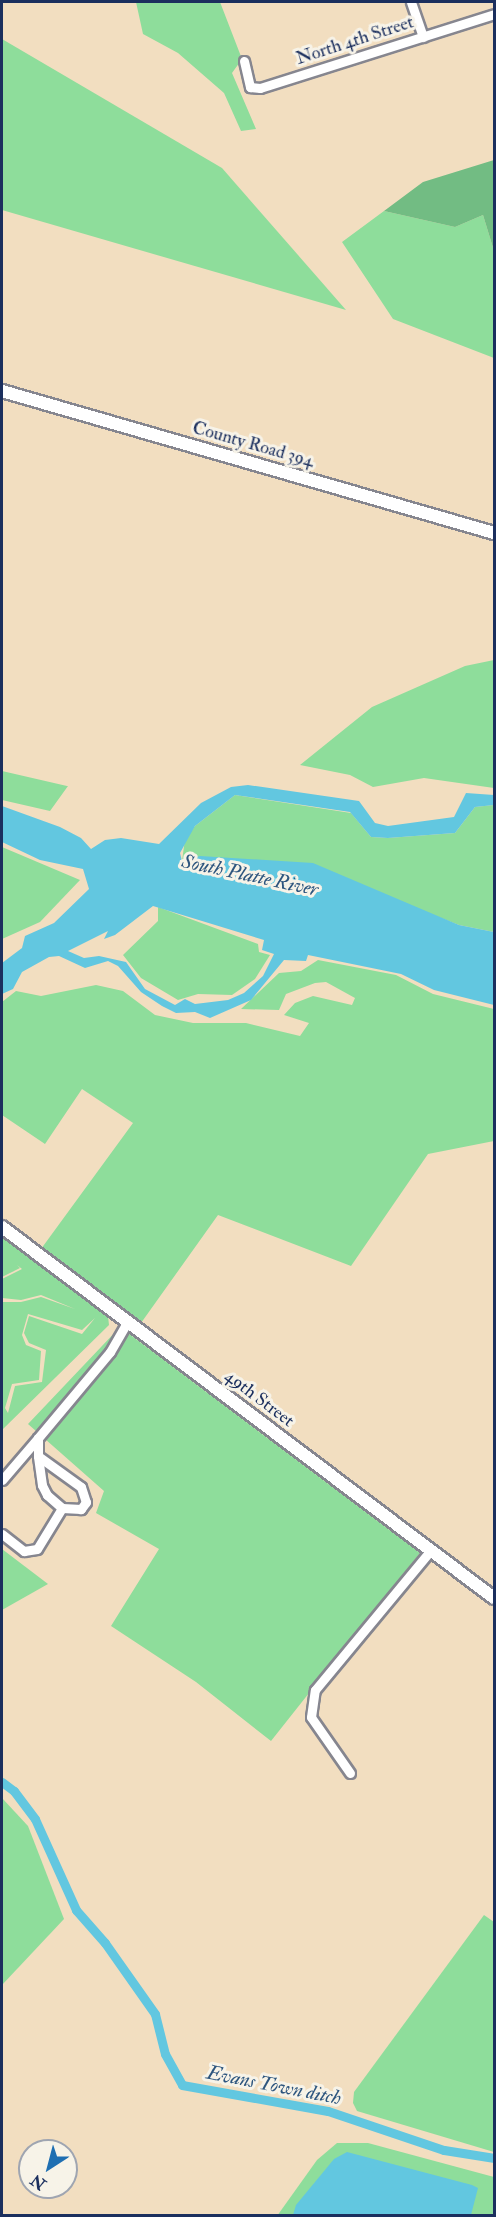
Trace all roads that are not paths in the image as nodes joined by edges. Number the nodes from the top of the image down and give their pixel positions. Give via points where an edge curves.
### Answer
1 (411, 2) edge
2 (495, 14) edge
3 (423, 37) junction
4 (244, 61) dead end
5 (2, 391) edge
6 (495, 533) edge
7 (2, 1227) edge
8 (127, 1322) junction
9 (38, 1438) junction
10 (38, 1456) junction
11 (2, 1480) edge
12 (62, 1508) junction
13 (2, 1534) edge
14 (431, 1550) junction
15 (495, 1599) edge
16 (350, 1773) dead end

1 - 3 street
2 - 3 street, North 4th Street
3 - 4 street, North 4th Street via 260,88 250,87
5 - 6 street, County Road 394
7 - 8 street, 49th Street
8 - 9 street via 110,1352 69,1396
8 - 14 street, 49th Street
9 - 10 street
9 - 11 street
10 - 12 street via 42,1485
10 - 12 street via 81,1486 86,1502 81,1509
12 - 13 street via 37,1549 24,1551
14 - 15 street, 49th Street
14 - 16 street via 315,1690 311,1717

